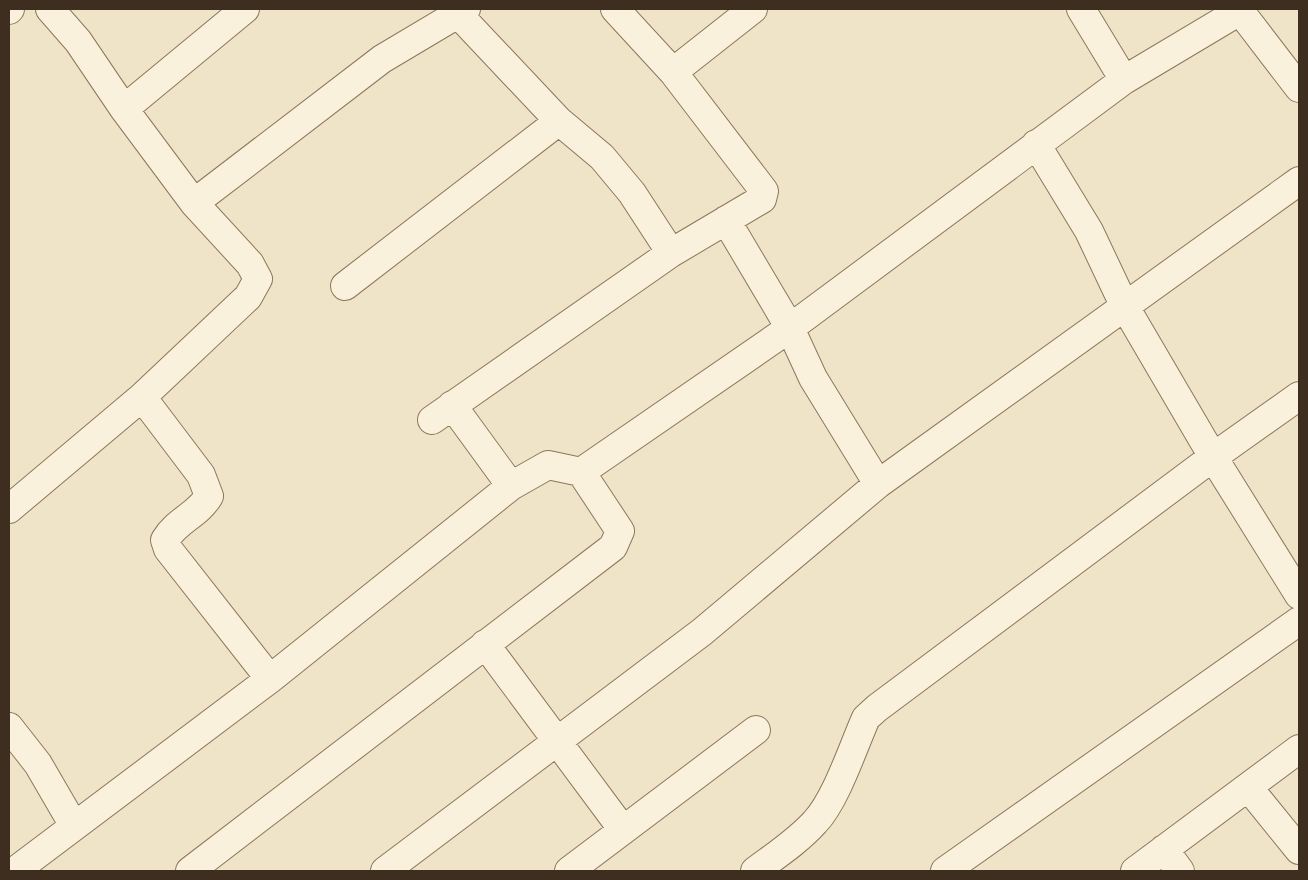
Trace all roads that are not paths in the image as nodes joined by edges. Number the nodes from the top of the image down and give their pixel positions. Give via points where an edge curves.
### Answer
1 (50, 9) edge
2 (245, 9) edge
3 (615, 9) edge
4 (753, 9) edge
5 (1081, 9) edge
6 (1241, 10) edge
7 (463, 12) edge
8 (673, 72) junction
9 (1124, 80) junction
10 (1299, 88) edge
11 (124, 109) junction
12 (559, 121) junction
13 (1036, 144) junction
14 (1299, 181) edge
15 (194, 203) junction
16 (726, 220) junction
17 (671, 253) junction
18 (345, 286) dead end
19 (1124, 305) junction
20 (790, 328) junction
21 (1299, 396) edge
22 (142, 397) junction
23 (1213, 458) junction
24 (581, 472) junction
25 (878, 484) junction
26 (511, 486) junction
27 (9, 509) edge
28 (1299, 595) edge
29 (1299, 621) edge
30 (485, 644) junction
31 (270, 678) junction
32 (9, 727) edge
33 (756, 730) dead end
34 (556, 741) junction
35 (1299, 749) edge
36 (1248, 787) junction
37 (74, 826) junction
38 (624, 830) junction
39 (1164, 850) junction
40 (1299, 850) edge
41 (392, 869) edge
42 (15, 871) edge
43 (190, 871) edge
44 (569, 871) edge
45 (755, 871) edge
46 (946, 871) edge
47 (1135, 871) edge
48 (1180, 871) edge

1 - 11 street via 78,41
2 - 11 street
3 - 8 street
4 - 8 street
5 - 9 street
6 - 9 street
6 - 10 street
7 - 12 street
7 - 15 street via 382,59
8 - 16 street via 764,191 762,199
9 - 13 street
11 - 15 street
12 - 17 street via 602,157 632,193
12 - 18 street
13 - 19 street via 1089,232
13 - 20 street
14 - 19 street
15 - 22 street via 250,264 258,279 248,297
16 - 17 street
16 - 20 street
17 - 26 street via 442,412
19 - 23 street
19 - 25 street
20 - 24 street
20 - 25 street via 813,378
21 - 23 street
22 - 27 street
22 - 31 street via 201,476 209,496 203,506 174,527 165,540 168,550
23 - 28 street
23 - 45 street via 877,708 866,718 817,821
24 - 26 street via 548,466
24 - 30 street via 620,531 613,547
25 - 34 street via 702,632
26 - 31 street
29 - 46 street
30 - 34 street
30 - 43 street
31 - 37 street
32 - 37 street via 38,764
33 - 38 street
34 - 38 street
34 - 41 street
35 - 36 street
36 - 39 street
36 - 40 street
37 - 42 street
38 - 44 street
39 - 47 street
39 - 48 street

